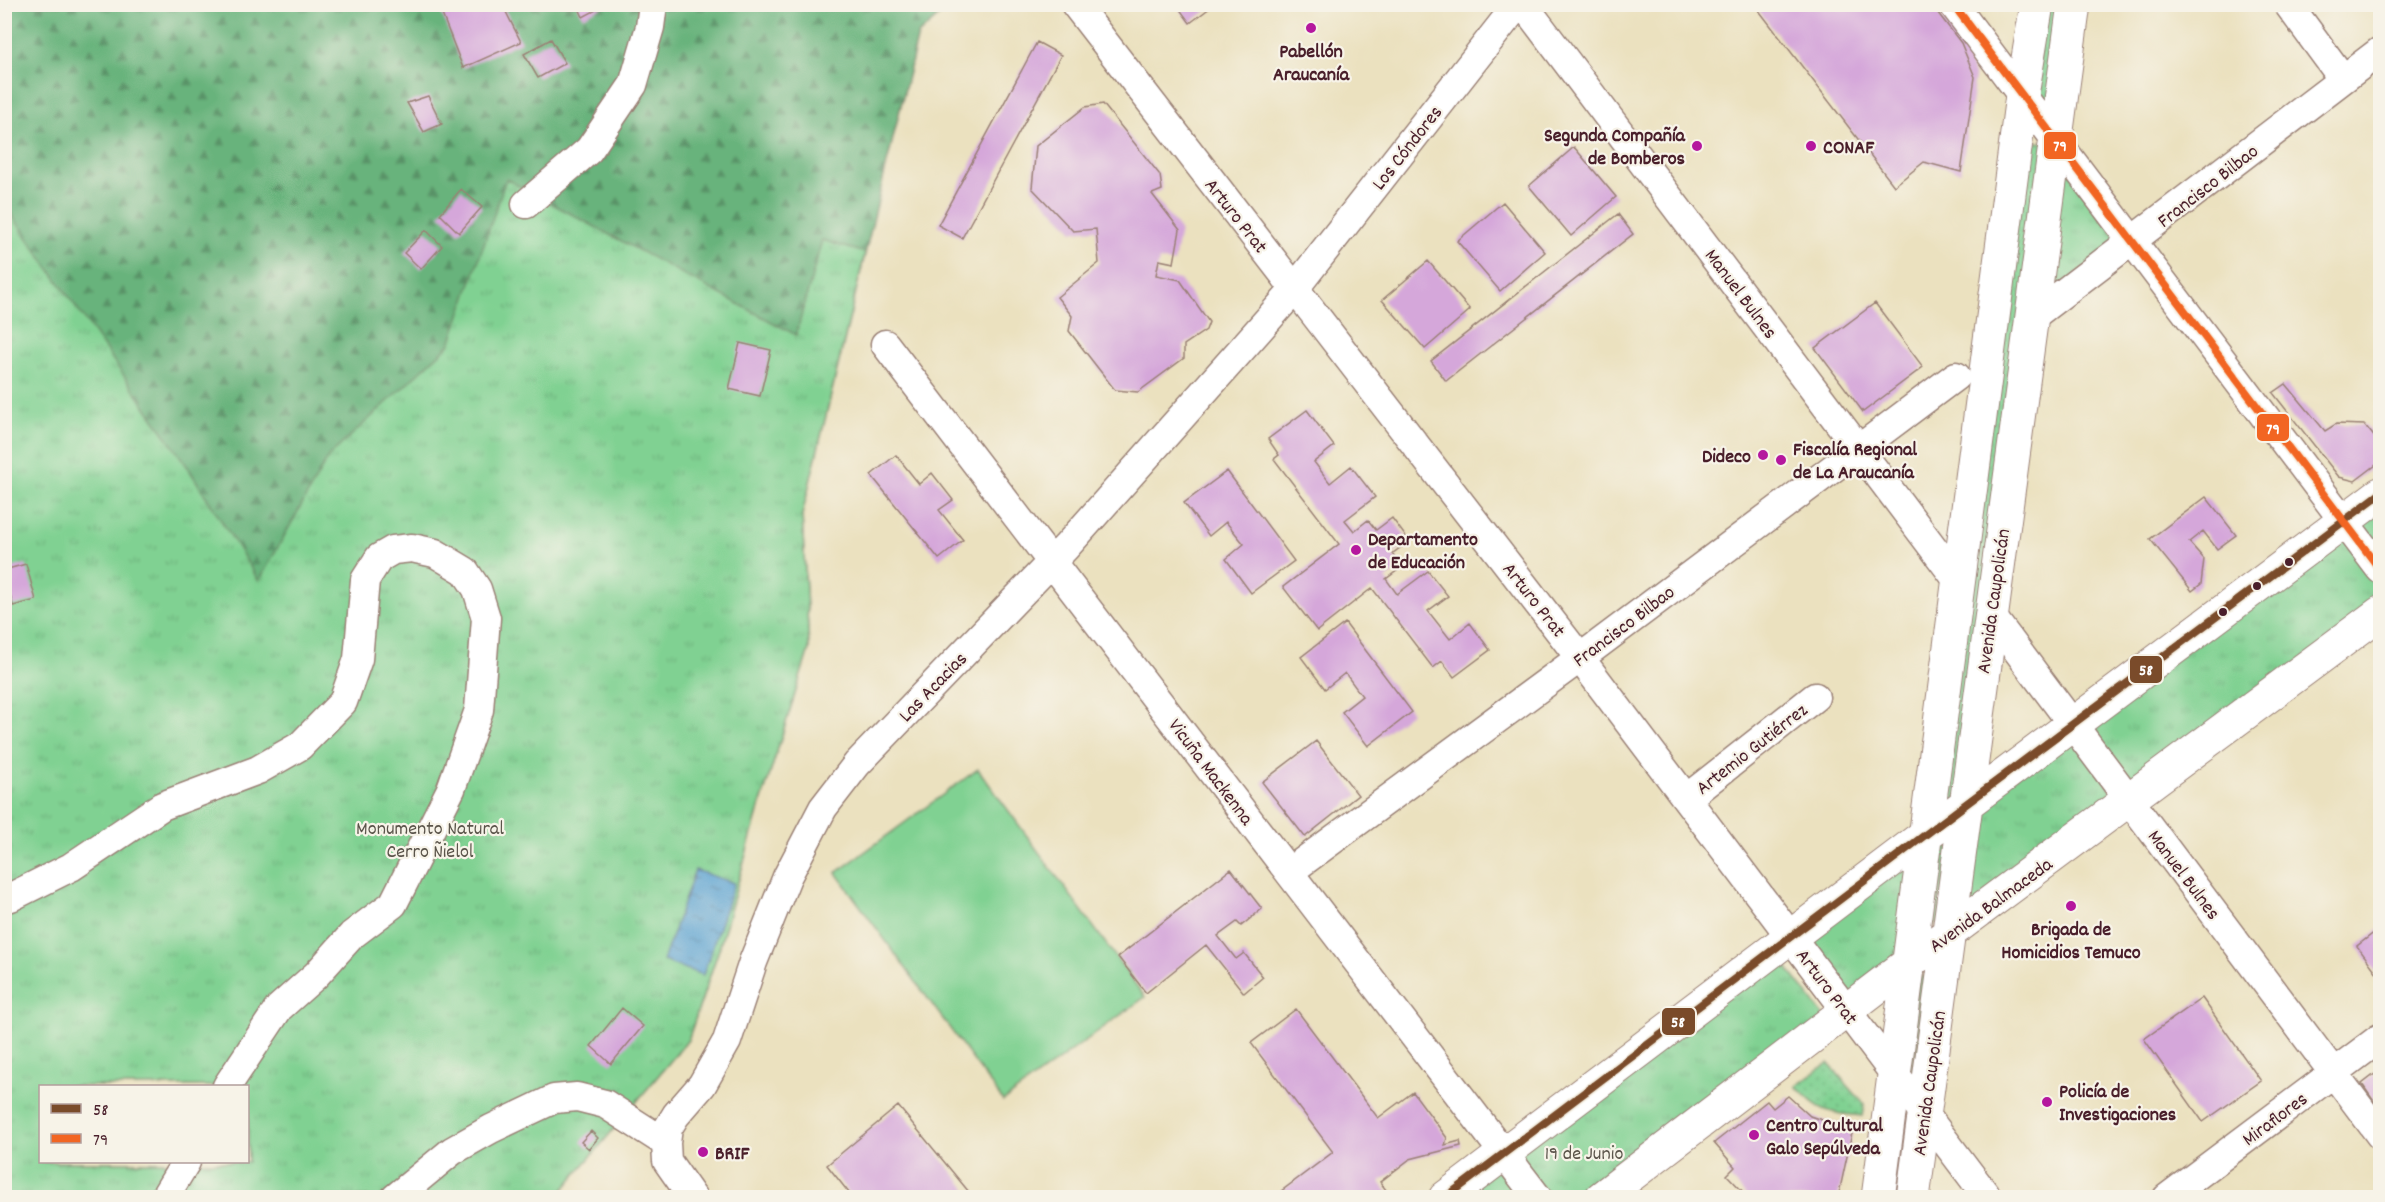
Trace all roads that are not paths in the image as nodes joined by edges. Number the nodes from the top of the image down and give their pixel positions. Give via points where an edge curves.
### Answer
1 (653, 4) edge
2 (1075, 4) edge
3 (1518, 4) edge
4 (1524, 4) edge
5 (1953, 4) edge
6 (2037, 4) edge
7 (2074, 4) edge
8 (2288, 4) edge
9 (2380, 51) edge
10 (2343, 80) junction
11 (2022, 95) junction
12 (2017, 137) junction
13 (2056, 140) junction
14 (526, 204) dead end
15 (2132, 242) junction
16 (1294, 289) junction
17 (2032, 317) junction
18 (885, 344) dead end
19 (1956, 376) dead end
20 (1859, 447) junction
21 (2380, 494) edge
22 (2344, 521) junction
23 (1964, 546) junction
24 (1052, 562) junction
25 (2380, 569) edge
26 (1959, 582) junction
27 (2380, 613) edge
28 (1990, 614) junction
29 (1580, 658) junction
30 (1815, 697) dead end
31 (2073, 725) junction
32 (1687, 798) junction
33 (2130, 800) junction
34 (1966, 804) junction
35 (1924, 836) junction
36 (1289, 872) junction
37 (4, 898) edge
38 (1947, 936) junction
39 (1792, 937) junction
40 (1910, 962) junction
41 (1846, 1010) junction
42 (2380, 1038) edge
43 (2334, 1072) junction
44 (1895, 1074) junction
45 (228, 1085) edge
46 (1925, 1113) junction
47 (2380, 1135) edge
48 (666, 1143) junction
49 (1504, 1153) junction
50 (185, 1163) edge
51 (164, 1197) edge
52 (395, 1197) edge
53 (693, 1197) edge
54 (1445, 1197) edge
55 (1539, 1197) edge
56 (1601, 1197) edge
57 (1878, 1197) edge
58 (1912, 1197) edge
59 (1988, 1197) edge
60 (2167, 1197) edge

1 - 14 street via 633,85 589,150
2 - 16 street, Arturo Prat
3 - 16 street, Los Cóndores
4 - 20 street, Manuel Bulnes
5 - 11 street
6 - 11 main road, Avenida Caupolicán
7 - 13 main road, Avenida Caupolicán
8 - 10 street
9 - 10 street, Francisco Bilbao
10 - 15 street, Francisco Bilbao
11 - 12 main road, Avenida Caupolicán
11 - 13 street
12 - 13 street
12 - 23 main road, Avenida Caupolicán
13 - 15 street
13 - 17 main road, Avenida Caupolicán
15 - 17 street, Francisco Bilbao
15 - 22 street
16 - 24 street, Las Acacias
16 - 29 street, Arturo Prat
17 - 28 main road, Avenida Caupolicán
18 - 24 street, Vicuña Mackenna
19 - 20 street, Francisco Bilbao
20 - 26 street, Manuel Bulnes
20 - 29 street, Francisco Bilbao
21 - 22 main road
22 - 25 street
22 - 31 main road
23 - 26 main road, Avenida Caupolicán
23 - 28 main road via 1969,574
24 - 36 street, Vicuña Mackenna
24 - 48 street, Las Acacias via 857,764 823,808 787,877 727,1041 702,1084 676,1114
26 - 35 main road, Avenida Caupolicán
27 - 33 main road, Avenida Balmaceda
28 - 31 street, Manuel Bulnes
28 - 34 main road, Avenida Caupolicán
29 - 32 street, Arturo Prat
29 - 36 street, Francisco Bilbao
30 - 32 street, Artemio Gutiérrez
31 - 33 street, Manuel Bulnes
31 - 34 main road
32 - 39 street, Arturo Prat
33 - 38 main road, Avenida Balmaceda
33 - 43 street, Manuel Bulnes
34 - 35 main road
34 - 38 main road, Avenida Caupolicán
35 - 39 main road
35 - 40 main road, Avenida Caupolicán
36 - 49 street, Vicuña Mackenna
37 - 45 street via 71,867 162,806 258,770 300,746 342,702 358,659 364,580 379,558 393,550 412,548 435,553 465,571 477,589 486,618 479,710 451,789 393,904 352,935 279,1008
38 - 40 main road, Avenida Balmaceda
38 - 46 main road, Avenida Caupolicán
39 - 41 street, Arturo Prat
39 - 49 main road
40 - 41 main road, Avenida Balmaceda
40 - 44 main road, Avenida Caupolicán
41 - 44 street, Arturo Prat
41 - 56 main road, Avenida Balmaceda
42 - 43 street, Miraflores
43 - 47 street, Manuel Bulnes
43 - 60 street, Miraflores
44 - 46 street, Arturo Prat
44 - 57 main road, Avenida Caupolicán
46 - 58 main road, Avenida Caupolicán
46 - 59 street, Arturo Prat
48 - 52 street via 605,1104 554,1098 452,1151
48 - 53 street via 667,1161
49 - 54 main road
49 - 55 street, Vicuña Mackenna
50 - 51 street

